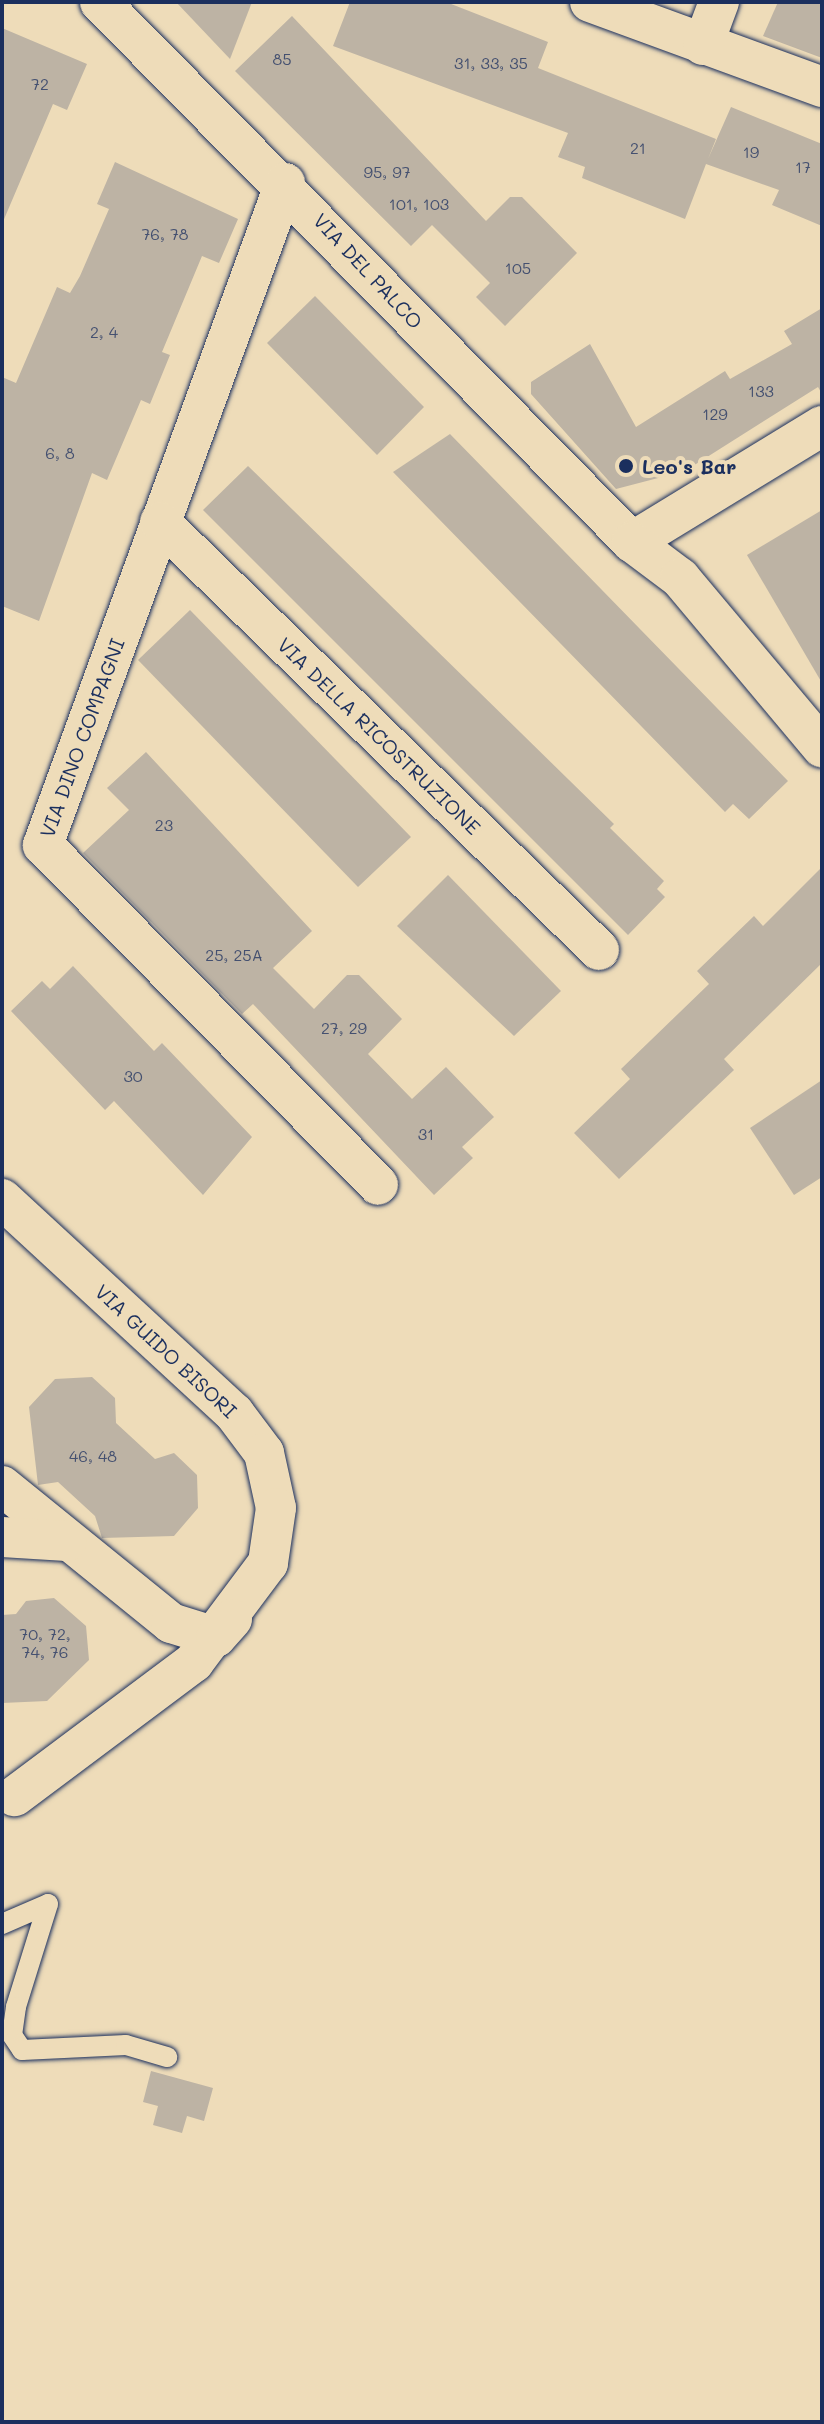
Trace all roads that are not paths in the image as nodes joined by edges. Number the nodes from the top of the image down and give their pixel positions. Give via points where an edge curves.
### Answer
1 (100, 2) edge
2 (590, 2) edge
3 (719, 2) edge
4 (703, 45) junction
5 (822, 87) edge
6 (285, 183) junction
7 (822, 426) edge
8 (160, 522) junction
9 (632, 542) junction
10 (822, 747) edge
11 (599, 950) dead end
12 (378, 1185) dead end
13 (2, 1199) edge
14 (2, 1486) edge
15 (2, 1537) edge
16 (67, 1541) junction
17 (232, 1619) junction
18 (6, 1802) edge
19 (2, 1924) edge
20 (167, 2057) dead end

1 - 6 street, VIA DEL PALCO
2 - 4 street
3 - 4 street
4 - 5 street
6 - 8 street, VIA DINO COMPAGNI
6 - 9 street, VIA DEL PALCO
7 - 9 street
8 - 11 street, VIA DELLA RICOSTRUZIONE
8 - 12 street, VIA DINO COMPAGNI via 43,845
9 - 10 street, VIA DEL PALCO via 680,578
13 - 17 street, VIA GUIDO BISORI via 234,1413 264,1453 276,1508 268,1563
14 - 16 street
15 - 16 street
16 - 17 street via 171,1623 216,1637
17 - 18 street, VIA GUIDO BISORI via 194,1662
19 - 20 lane via 48,1904 16,2007 12,2035 22,2050 126,2045

